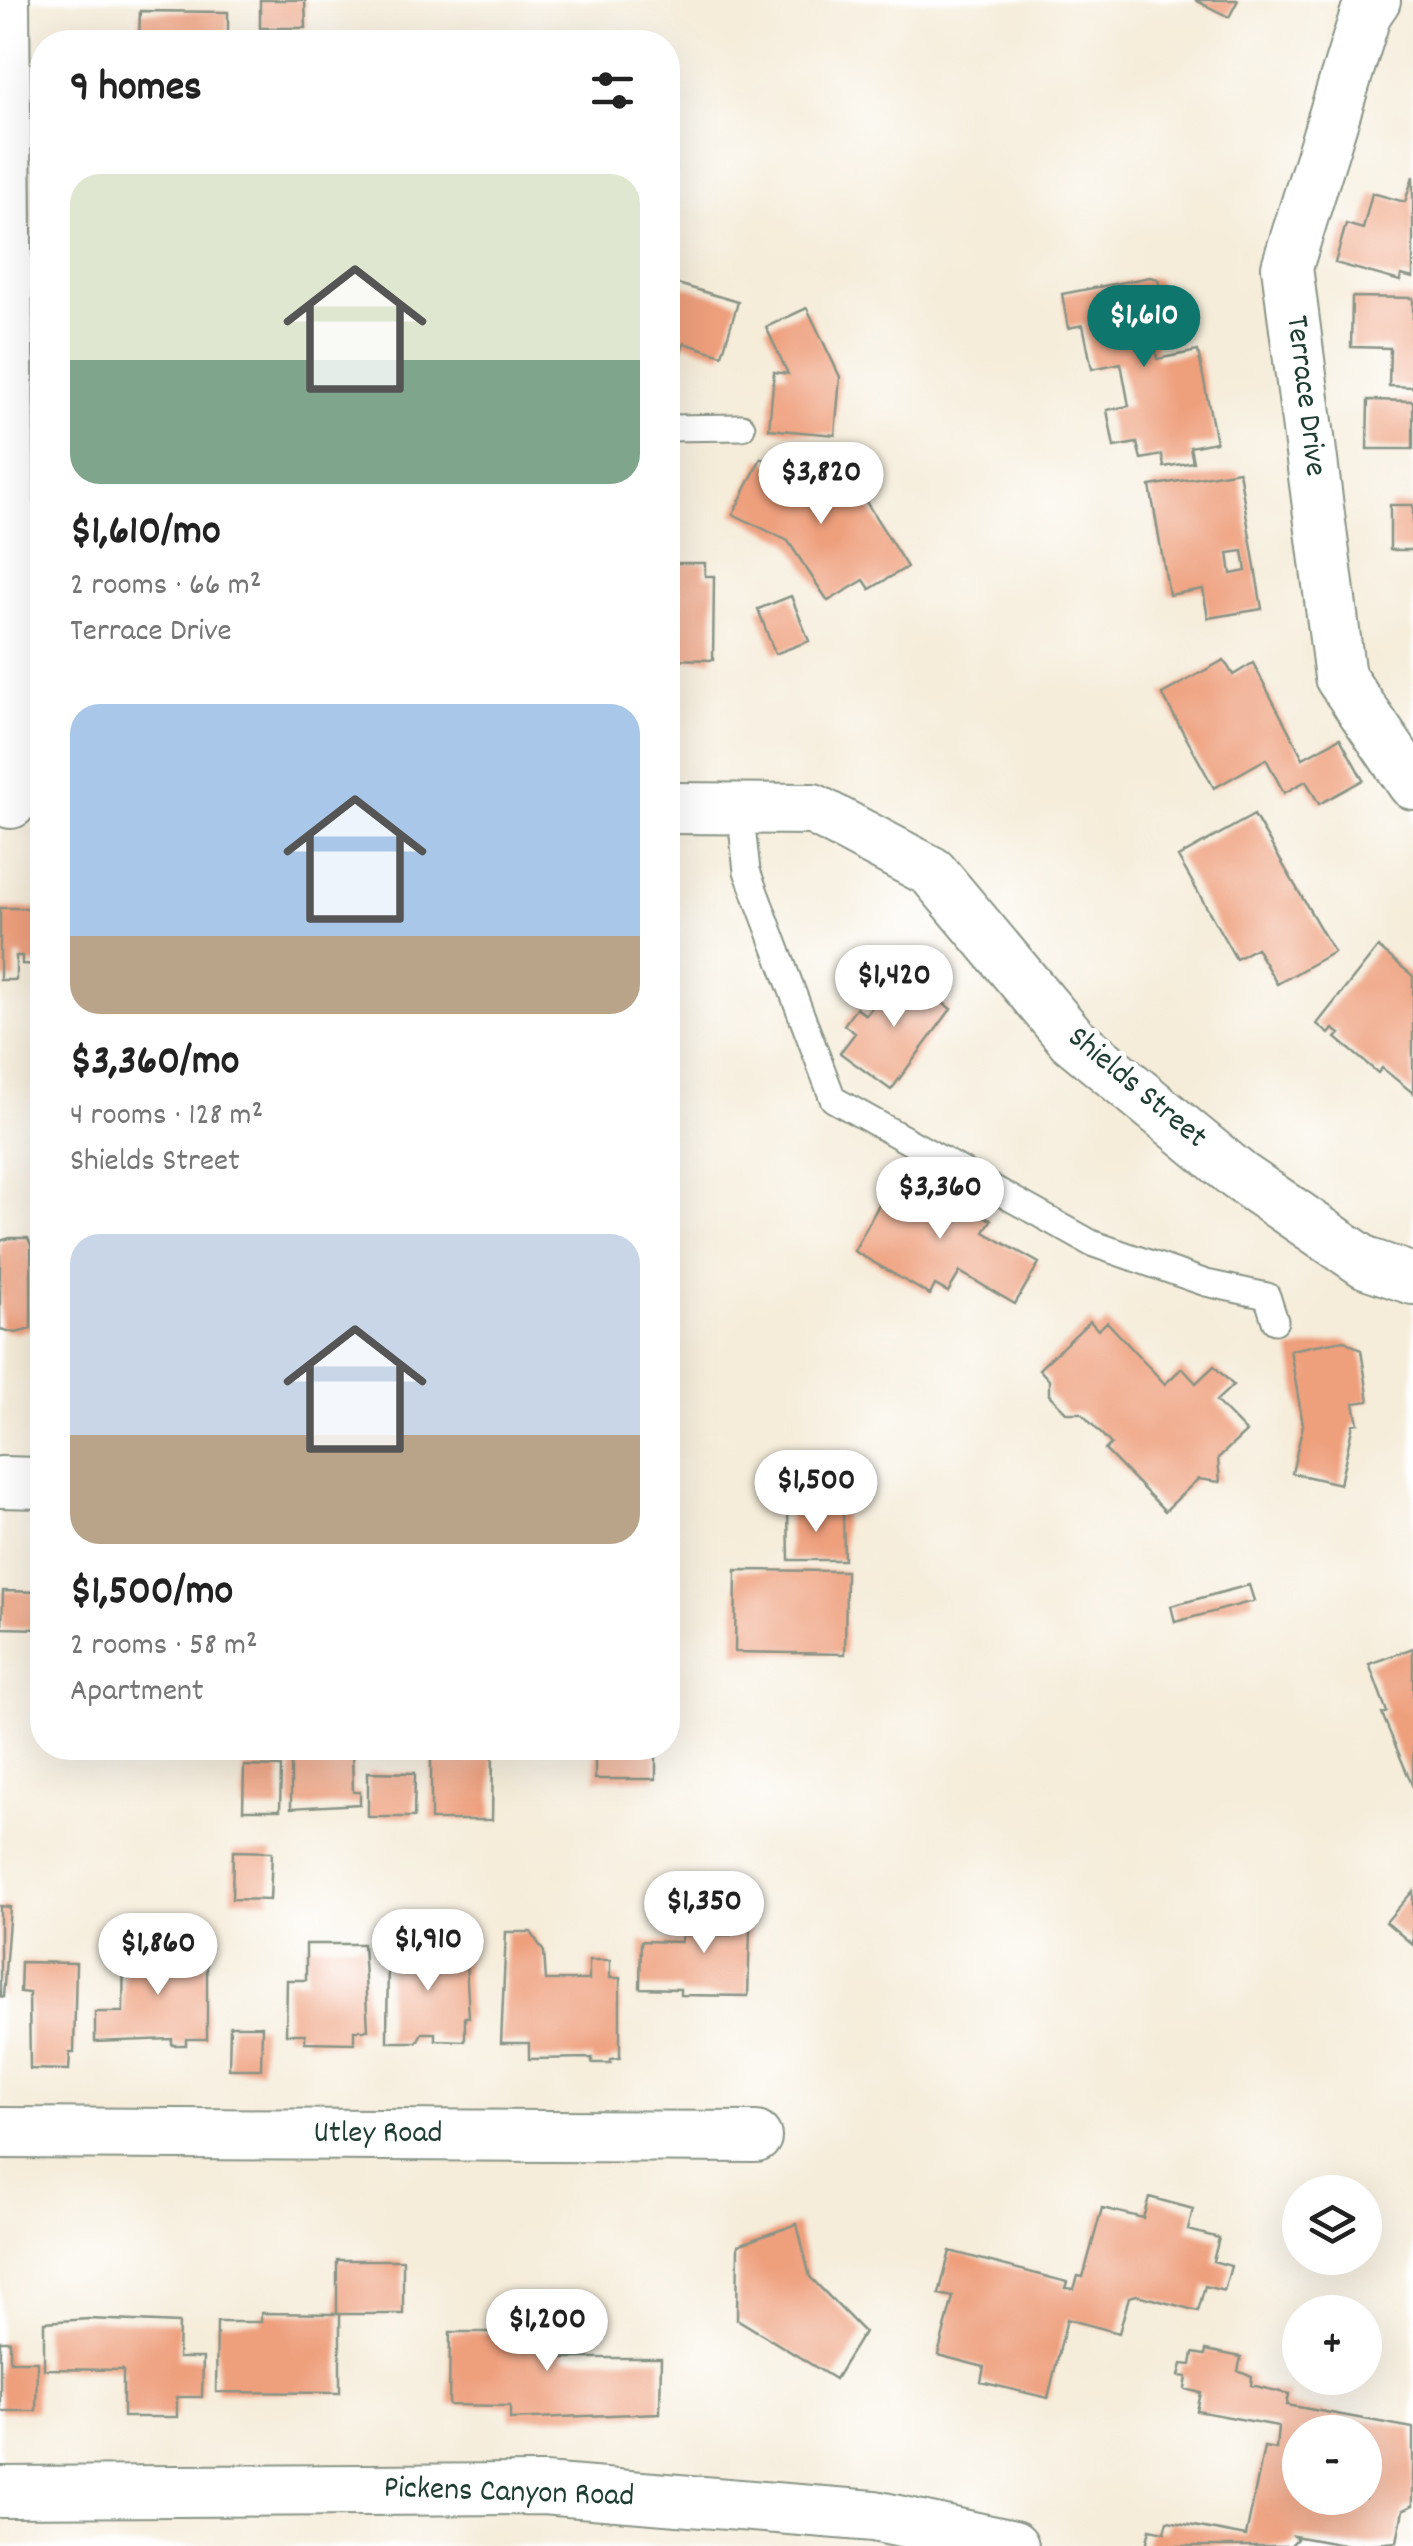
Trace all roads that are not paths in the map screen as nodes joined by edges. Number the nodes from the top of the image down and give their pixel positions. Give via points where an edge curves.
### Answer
1 (4, 0) edge
2 (1375, 0) edge
3 (742, 427) dead end
4 (680, 428) edge
5 (25, 436) edge
6 (1413, 784) edge
7 (18, 803) edge
8 (680, 808) edge
9 (740, 809) junction
10 (1413, 1279) edge
11 (1276, 1322) dead end
12 (0, 1482) edge
13 (30, 1482) edge
14 (0, 2133) edge
15 (756, 2138) dead end
16 (0, 2492) edge
17 (1013, 2546) edge

1 - 5 street
2 - 6 street, Terrace Drive via 1287,268 1340,677
3 - 4 lane
5 - 7 street
8 - 9 street, Shields Street
9 - 10 street, Shields Street via 813,809 932,872 1072,1039 1240,1176 1366,1263
9 - 11 lane via 747,871 834,1099 1092,1243 1267,1296
12 - 13 street
14 - 15 street, Utley Road
16 - 17 street, Pickens Canyon Road via 543,2489 874,2516

